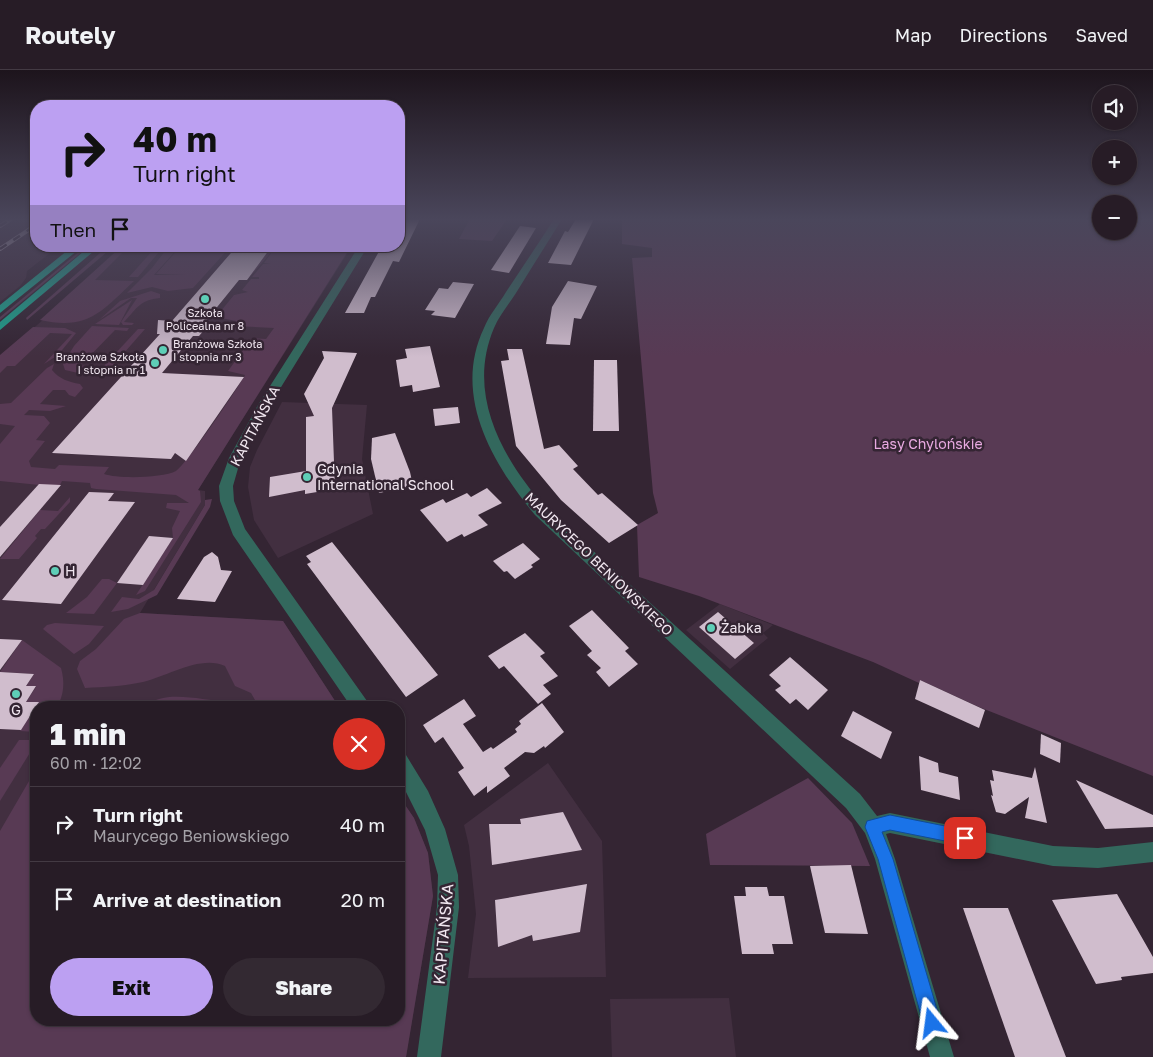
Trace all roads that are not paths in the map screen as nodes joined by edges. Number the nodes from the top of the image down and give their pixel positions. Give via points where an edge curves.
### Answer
1 (55, 265) edge
2 (74, 265) edge
3 (352, 265) edge
4 (529, 265) edge
5 (0, 310) edge
6 (0, 328) edge
7 (358, 701) edge
8 (405, 771) edge
9 (872, 827) junction
10 (1153, 852) edge
11 (429, 1057) edge
12 (942, 1057) edge

1 - 5 main road
2 - 6 main road
3 - 7 street, KAPITAŃSKA via 264,405 235,458 226,486 226,501 238,531
4 - 9 street, MAURYCEGO BENIOWSKIEGO via 481,343 478,393 494,445 522,492 853,801
8 - 11 street, KAPITAŃSKA via 435,829 448,875 448,906
9 - 10 street via 890,823 1053,856 1098,858
9 - 12 street, MAURYCEGO BENIOWSKIEGO via 885,859

